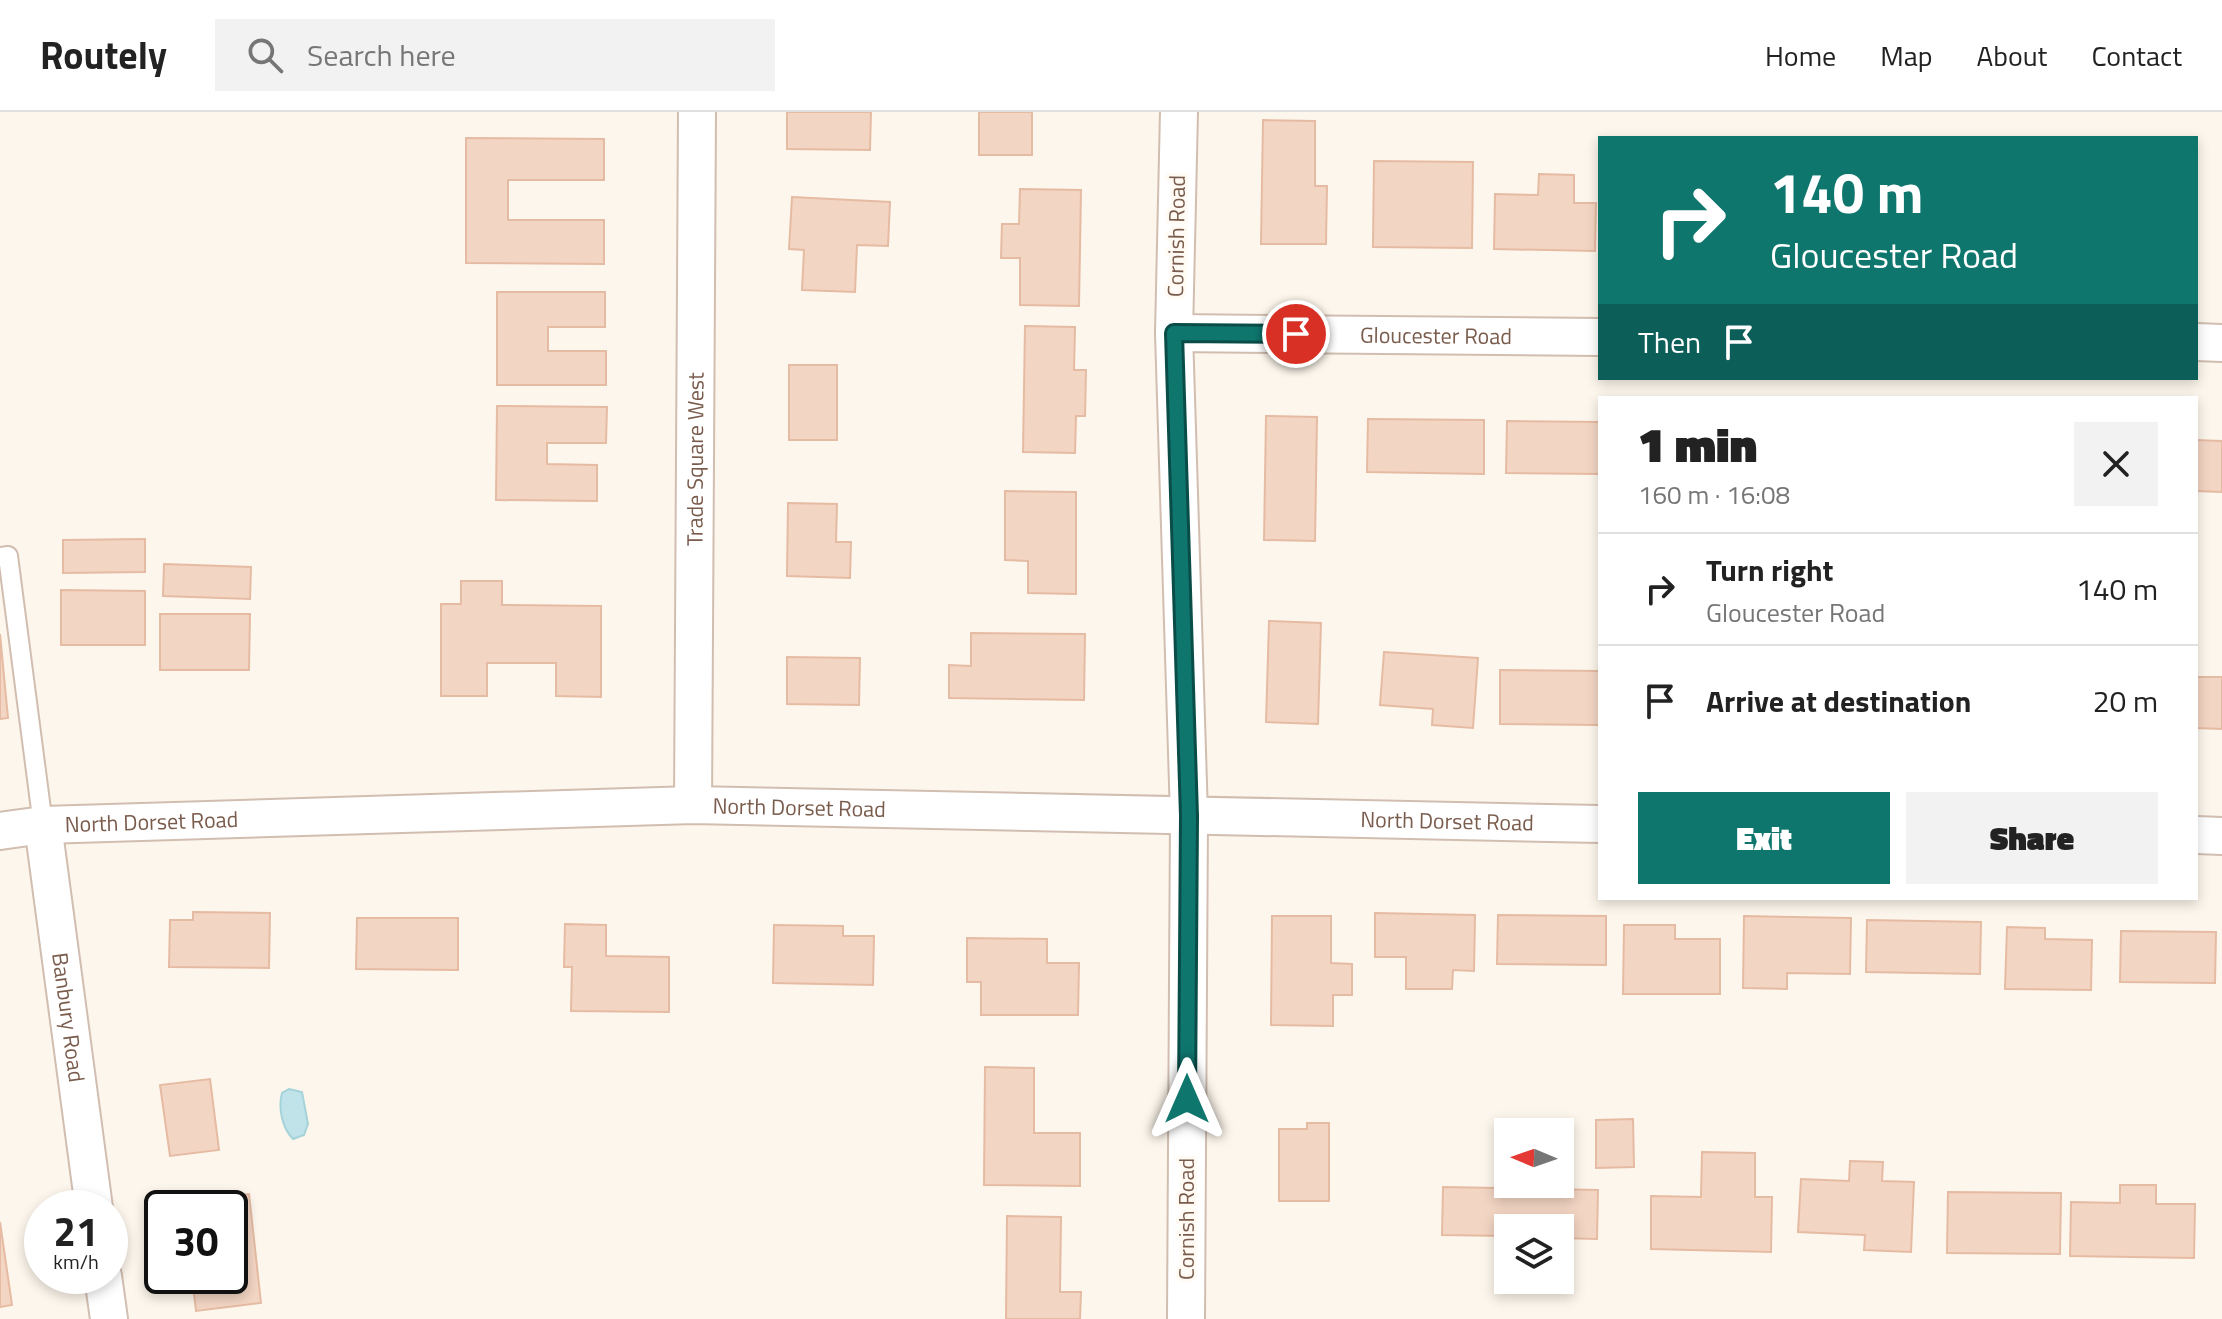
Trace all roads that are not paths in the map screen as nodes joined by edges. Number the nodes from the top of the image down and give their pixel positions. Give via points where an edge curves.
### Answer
1 (697, 112) edge
2 (1179, 112) edge
3 (1174, 333) junction
4 (1598, 337) edge
5 (2198, 342) edge
6 (2222, 343) edge
7 (0, 557) edge
8 (693, 805) junction
9 (1189, 816) junction
10 (1598, 824) edge
11 (43, 825) junction
12 (0, 831) edge
13 (2198, 835) edge
14 (2222, 836) edge
15 (92, 1190) edge
16 (106, 1294) edge
17 (109, 1319) edge
18 (1186, 1319) edge

1 - 8 street, Trade Square West
2 - 3 street, Cornish Road
3 - 4 street, Gloucester Road
3 - 9 street, Cornish Road
5 - 6 street
7 - 11 lane via 8,556
8 - 9 street, North Dorset Road
8 - 11 street, North Dorset Road
9 - 10 street, North Dorset Road
9 - 18 street, Cornish Road
11 - 12 street, North Dorset Road
11 - 15 street, Banbury Road
13 - 14 street
16 - 17 street

